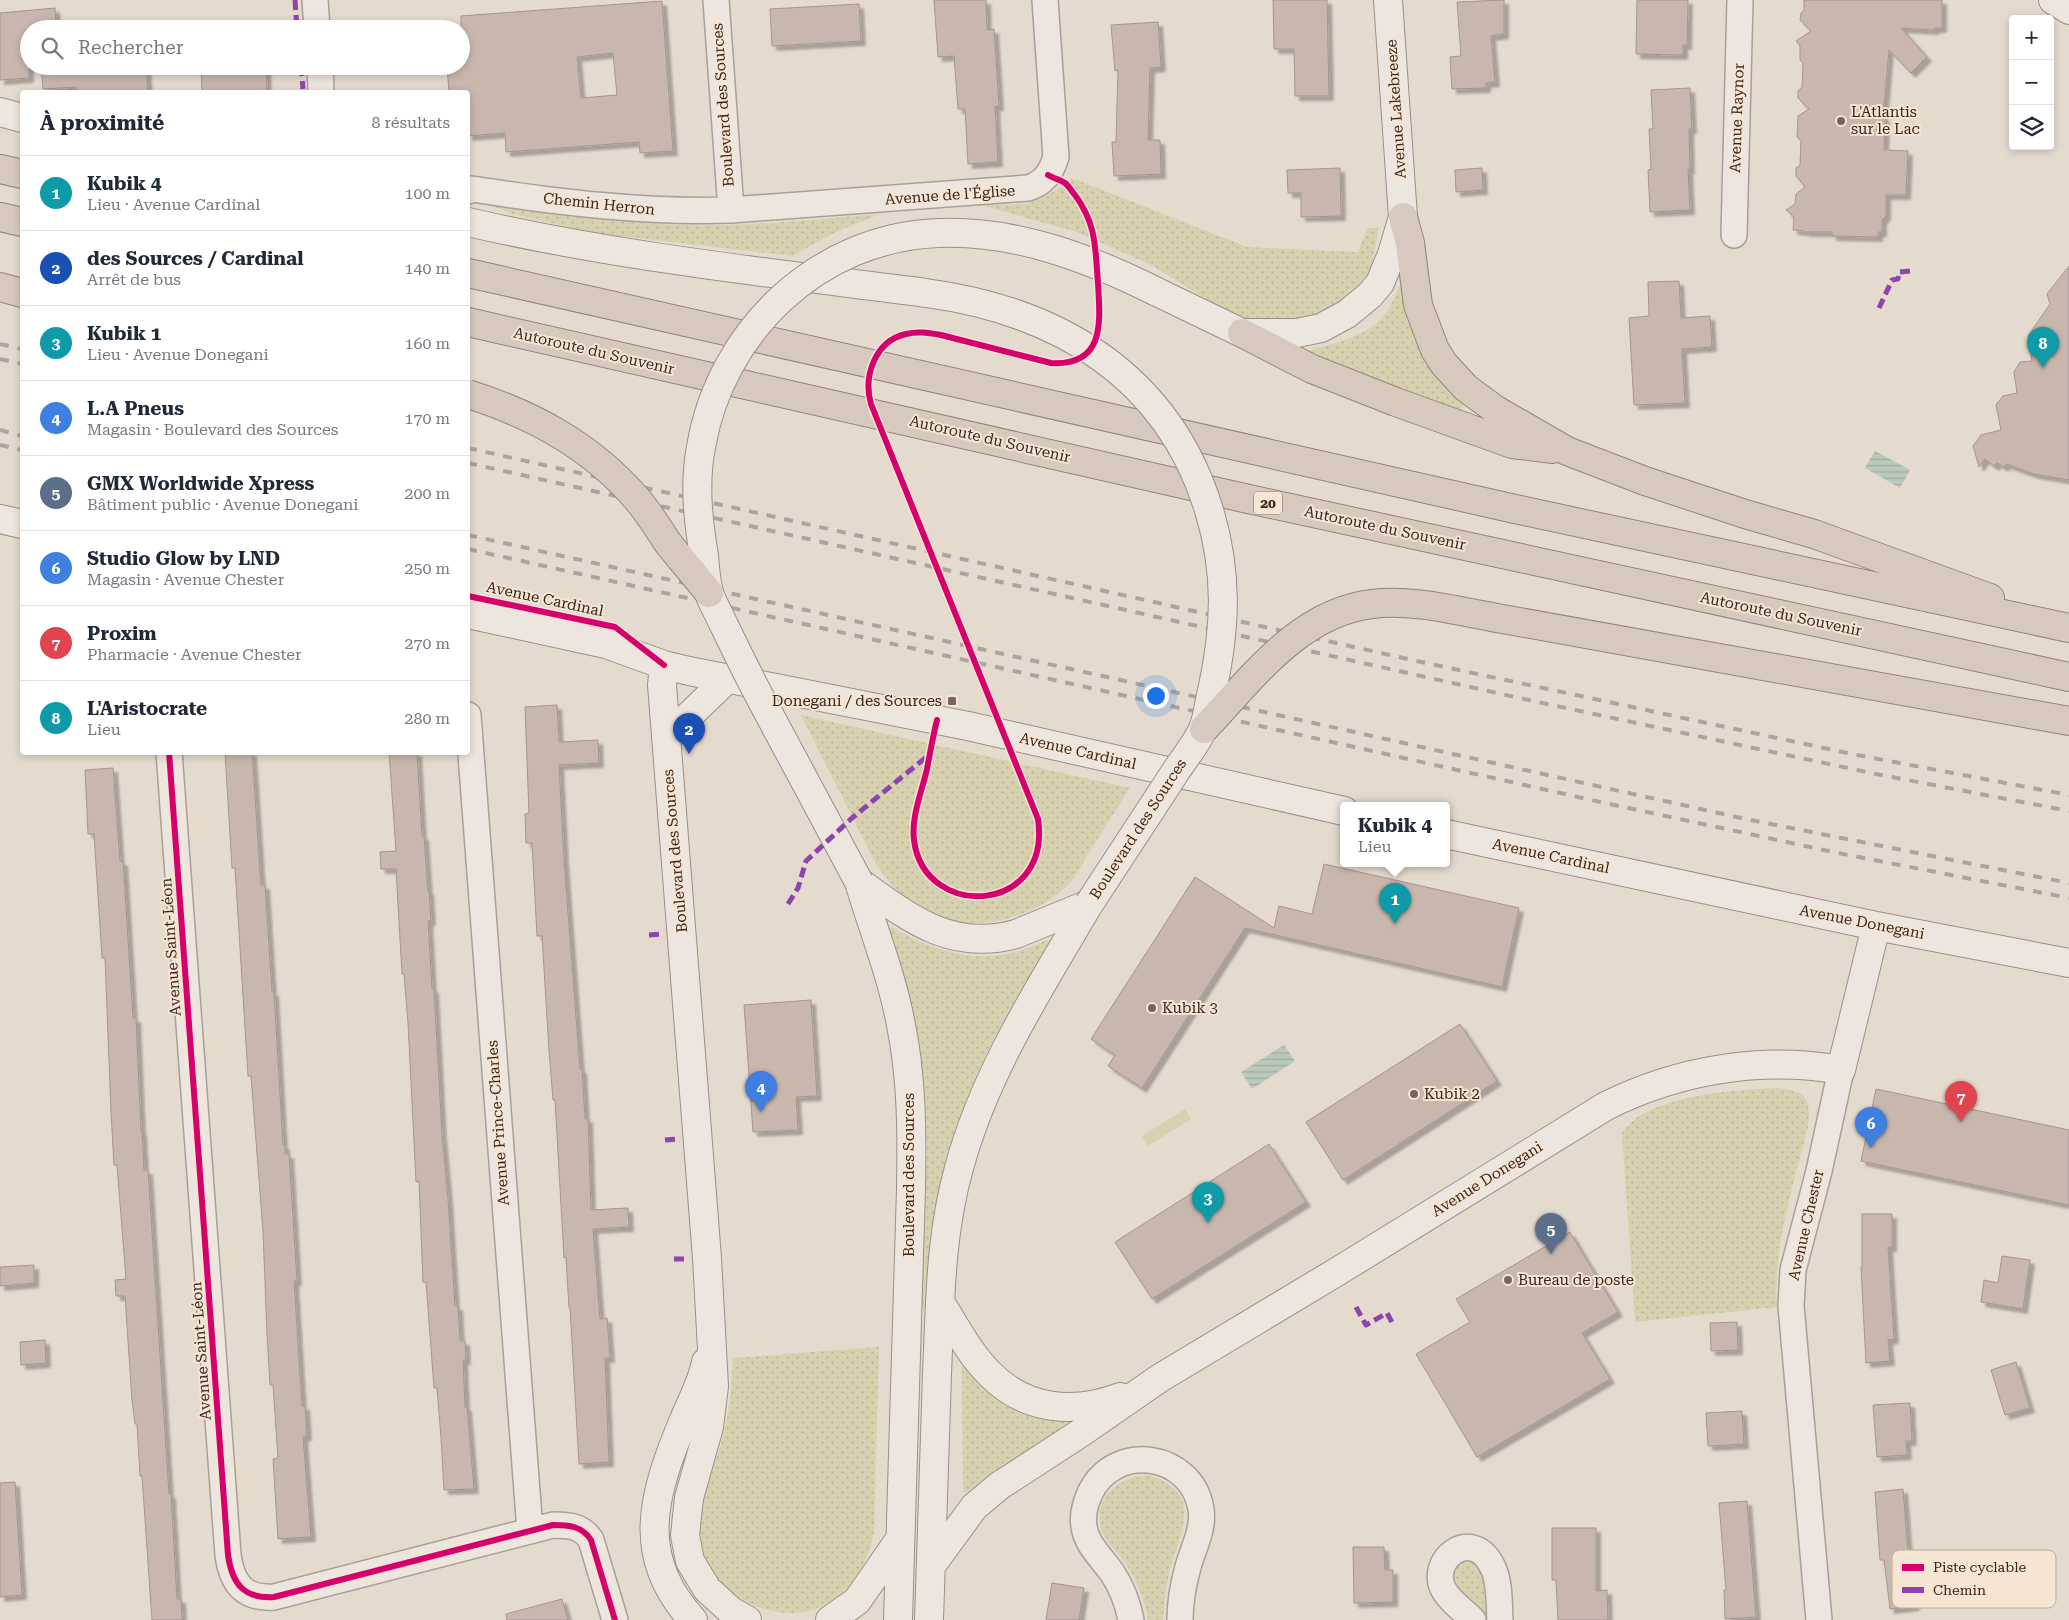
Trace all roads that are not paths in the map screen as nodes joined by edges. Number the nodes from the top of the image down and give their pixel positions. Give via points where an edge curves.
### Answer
1 (315, 0) edge
2 (716, 0) edge
3 (1045, 0) edge
4 (1388, 0) edge
5 (1740, 0) edge
6 (2053, 0) edge
7 (2069, 10) edge
8 (316, 20) edge
9 (320, 75) edge
10 (321, 90) edge
11 (0, 112) edge
12 (20, 117) edge
13 (0, 169) edge
14 (20, 174) edge
15 (470, 190) edge
16 (731, 210) junction
17 (0, 217) edge
18 (1403, 217) junction
19 (20, 222) edge
20 (470, 222) edge
21 (1734, 235) dead end
22 (470, 274) edge
23 (0, 287) edge
24 (20, 292) edge
25 (470, 322) edge
26 (1242, 333) junction
27 (470, 395) edge
28 (1567, 451) junction
29 (0, 519) edge
30 (20, 524) edge
31 (710, 593) junction
32 (470, 614) edge
33 (2069, 627) edge
34 (664, 665) junction
35 (2069, 677) edge
36 (728, 679) junction
37 (2069, 721) edge
38 (1204, 728) junction
39 (666, 738) junction
40 (470, 741) edge
41 (169, 755) edge
42 (1340, 810) edge
43 (1450, 835) edge
44 (1655, 879) joint
45 (859, 882) junction
46 (1089, 904) junction
47 (1876, 926) junction
48 (2069, 962) edge
49 (1841, 1070) junction
50 (940, 1302) junction
51 (711, 1336) junction
52 (1160, 1378) junction
53 (530, 1532) junction
54 (900, 1539) junction
55 (931, 1566) junction
56 (615, 1620) edge
57 (694, 1620) edge
58 (747, 1620) edge
59 (830, 1620) edge
60 (898, 1620) edge
61 (929, 1620) edge
62 (1131, 1620) edge
63 (1180, 1620) edge
64 (1473, 1620) edge
65 (1500, 1620) edge
66 (1818, 1620) edge

1 - 8 street
2 - 16 street, Boulevard des Sources
3 - 16 street, Avenue de l'Église via 1056,157 1048,175 1036,185 1016,190
4 - 18 main road, Avenue Lakebreeze
5 - 21 street, Avenue Raynor
6 - 7 main road
9 - 10 street
11 - 12 main road
13 - 14 highway
15 - 16 street, Chemin Herron via 645,210
17 - 19 highway
18 - 26 main road via 1380,283 1347,314 1306,332
18 - 28 highway via 1422,319 1444,364 1481,400
20 - 38 main road, bridge via 667,260 990,305 1062,334 1101,357 1129,379 1165,420 1194,469 1205,498 1223,579 1222,637
22 - 33 highway via 1524,512
23 - 24 highway
25 - 35 highway, Autoroute du Souvenir / 20 via 1244,498
26 - 28 highway via 1312,369 1434,416 1512,444
26 - 31 main road, Boulevard des Sources, bridge via 1099,266 1010,238 955,233 909,236 846,256 809,276 774,305 736,352 719,383 700,449 699,526
27 - 31 highway, bridge via 505,406 543,424 599,462 638,501
28 - 33 highway via 1678,492 1814,534
29 - 30 main road
31 - 45 main road, Boulevard des Sources, bridge via 745,669
32 - 34 main road, Avenue Cardinal via 606,644
34 - 36 main road, Avenue Cardinal
34 - 39 main road, Boulevard des Sources via 662,685
36 - 39 main road
36 - 42 main road, Avenue Cardinal via 968,726
37 - 38 highway, bridge via 1404,603 1371,604 1317,622 1289,640
38 - 46 main road, Boulevard des Sources, bridge
39 - 51 main road, Boulevard des Sources
40 - 53 street, Avenue Prince-Charles
41 - 53 street, Avenue Saint-Léon via 228,1555 234,1579 248,1593 274,1597
43 - 44 main road, Avenue Cardinal
44 - 47 main road, Avenue Donegani
45 - 46 main road via 914,921 973,940 1004,937
45 - 54 main road, Boulevard des Sources via 901,1025 910,1106 911,1188
46 - 50 main road, Boulevard des Sources via 1009,1042 966,1144 948,1216
47 - 48 main road, Avenue Donegani
47 - 49 main road, Avenue Chester
49 - 52 main road, Avenue Donegani via 1806,1065 1751,1066 1692,1075 1619,1099
49 - 66 street, Avenue Chester via 1793,1270 1791,1306
50 - 52 main road via 991,1375 1034,1402 1072,1408 1092,1406
50 - 55 main road, Boulevard des Sources
51 - 57 main road via 699,1384 662,1482 654,1520 658,1563 673,1595
51 - 58 main road, Boulevard des Sources via 713,1408 706,1444 688,1498 685,1535 690,1560 707,1588 731,1611
52 - 55 main road via 987,1495
53 - 56 street, Avenue Saint-Léon via 562,1525 586,1532 598,1558
54 - 59 main road via 857,1601
54 - 60 main road, Boulevard des Sources
55 - 61 main road, Boulevard des Sources
62 - 63 street via 1119,1584 1087,1537 1084,1512 1099,1478 1122,1462 1134,1459 1160,1462 1184,1478 1199,1498 1202,1524 1184,1587
64 - 65 street via 1445,1592 1441,1582 1444,1561 1462,1547 1475,1549 1486,1556 1494,1569

